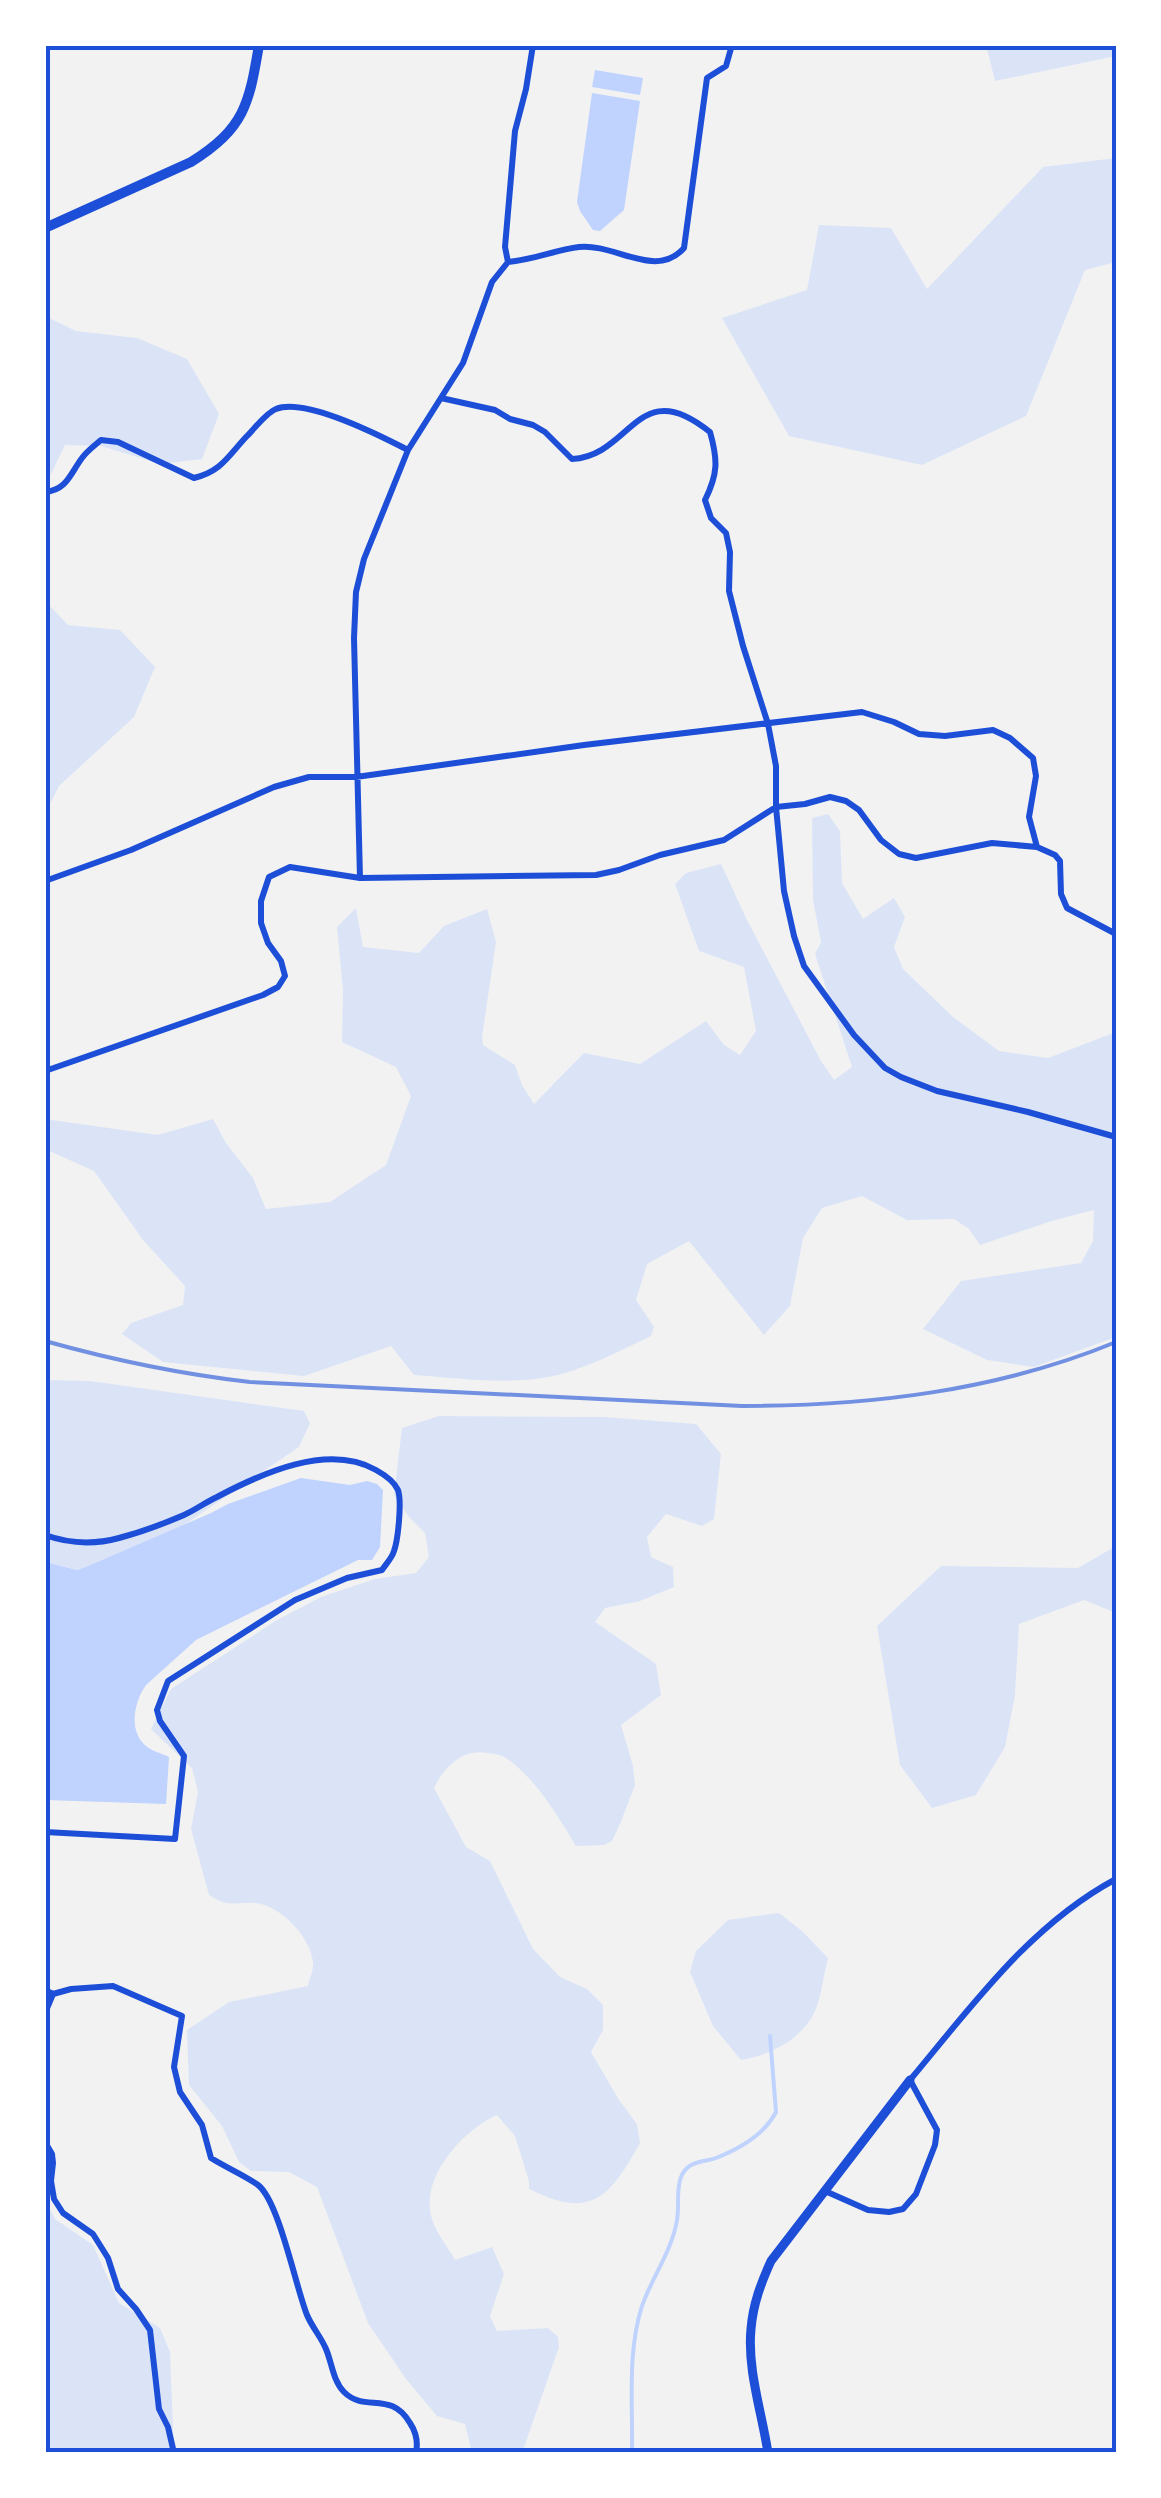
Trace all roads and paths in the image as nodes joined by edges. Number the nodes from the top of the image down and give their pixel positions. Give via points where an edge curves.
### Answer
1 (260, 45) edge
2 (533, 45) edge
3 (732, 45) edge
4 (45, 228) edge
5 (508, 262) junction
6 (440, 398) junction
7 (408, 450) junction
8 (45, 492) edge
9 (768, 724) junction
10 (356, 776) junction
11 (776, 807) junction
12 (1036, 847) junction
13 (360, 878) junction
14 (45, 881) edge
15 (1116, 934) edge
16 (45, 1071) edge
17 (1116, 1137) edge
18 (45, 1534) edge
19 (45, 1832) edge
20 (1116, 1879) edge
21 (49, 1992) edge
22 (45, 2014) edge
23 (910, 2080) junction
24 (45, 2142) edge
25 (825, 2191) junction
26 (1116, 2449) edge
27 (174, 2453) edge
28 (416, 2453) edge
29 (768, 2453) edge
30 (1108, 2453) edge

1 - 4 main road via 244,110 213,148
2 - 5 street via 515,131
3 - 5 street via 726,66 706,78 684,248 675,258 660,263 580,247
5 - 6 street via 492,282 462,364
6 - 7 street
6 - 9 street via 533,425 572,459 596,453 664,409 710,432 715,479 705,500 726,533 729,591
7 - 8 street via 326,414 276,409 210,474 194,478 100,440 68,481
7 - 10 street via 356,592
9 - 10 street
9 - 11 street
9 - 12 street via 862,712 919,734 992,730 1010,738 1033,758 1029,817
10 - 13 street
10 - 14 street via 309,777 274,788
11 - 12 street via 830,797 846,801 881,840 916,858 992,842
11 - 13 street via 724,840 596,876
11 - 17 street via 784,892 804,966 875,1059 901,1078 938,1091
12 - 15 street via 1060,861 1067,908
13 - 16 street via 290,867 269,878 261,923 281,961 278,987
18 - 19 street via 78,1544 114,1540 287,1466 332,1460 362,1462 398,1490 393,1554 382,1570 295,1600 168,1681 157,1710 184,1756 175,1839
20 - 23 street via 1034,1936
21 - 22 street
21 - 28 street via 113,1986 182,2016 174,2067 211,2158 261,2187 342,2391 402,2410 414,2428
23 - 25 street
23 - 25 street via 937,2130 916,2194 890,2212
24 - 27 street via 54,2163 54,2199 93,2234 118,2288 150,2330 160,2409
25 - 29 street via 771,2261 754,2307 754,2376
26 - 30 street

